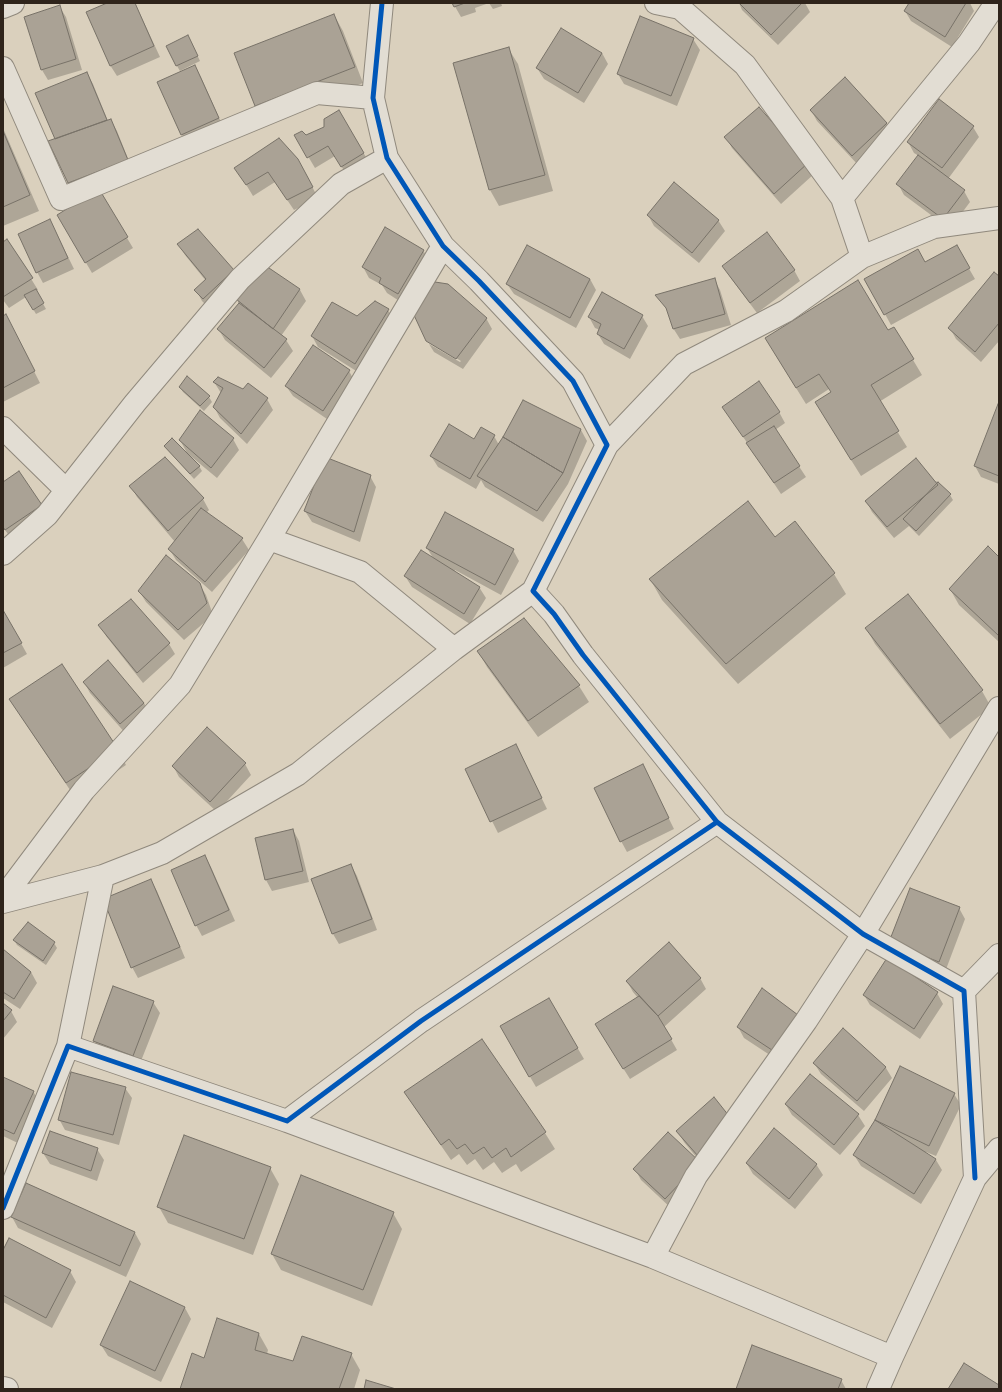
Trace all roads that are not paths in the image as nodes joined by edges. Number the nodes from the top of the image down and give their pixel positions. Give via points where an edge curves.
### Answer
1 (13, 3) edge
2 (382, 3) edge
3 (656, 3) edge
4 (996, 3) edge
5 (3, 7) edge
6 (3, 68) edge
7 (373, 98) junction
8 (387, 158) junction
9 (842, 198) junction
10 (999, 218) edge
11 (443, 246) junction
12 (862, 258) junction
13 (3, 428) edge
14 (607, 445) junction
15 (66, 490) junction
16 (269, 539) junction
17 (3, 554) edge
18 (533, 591) junction
19 (454, 649) junction
20 (999, 708) edge
21 (717, 822) junction
22 (103, 876) junction
23 (3, 898) edge
24 (3, 902) edge
25 (863, 934) junction
26 (999, 956) edge
27 (964, 991) junction
28 (68, 1046) junction
29 (287, 1120) junction
30 (999, 1149) edge
31 (975, 1178) junction
32 (3, 1208) edge
33 (653, 1257) junction
34 (892, 1356) junction
35 (3, 1388) edge
36 (7, 1389) edge
37 (878, 1389) edge

1 - 5 street
2 - 7 street
3 - 9 street via 680,8 745,65
4 - 9 street via 969,44
6 - 7 street via 61,199 317,93
7 - 8 street
8 - 11 street
8 - 15 street via 341,184 240,279 135,403
9 - 12 street
10 - 12 street via 934,227
11 - 14 street via 573,380
11 - 16 street
12 - 14 street via 786,311 684,364
13 - 15 street
14 - 18 street
15 - 17 street via 47,515
16 - 19 street via 360,572
16 - 23 street via 180,685 84,790
18 - 19 street
18 - 21 street via 554,614 583,655
19 - 22 street via 298,774 162,853
20 - 25 street
21 - 25 street
21 - 29 street via 421,1022
22 - 24 street
22 - 28 street
25 - 27 street
25 - 33 street via 806,1021 696,1176
26 - 27 street
27 - 31 street
28 - 29 street
28 - 32 street
29 - 33 street
30 - 31 street
31 - 34 street
33 - 34 street
34 - 37 street
35 - 36 street

